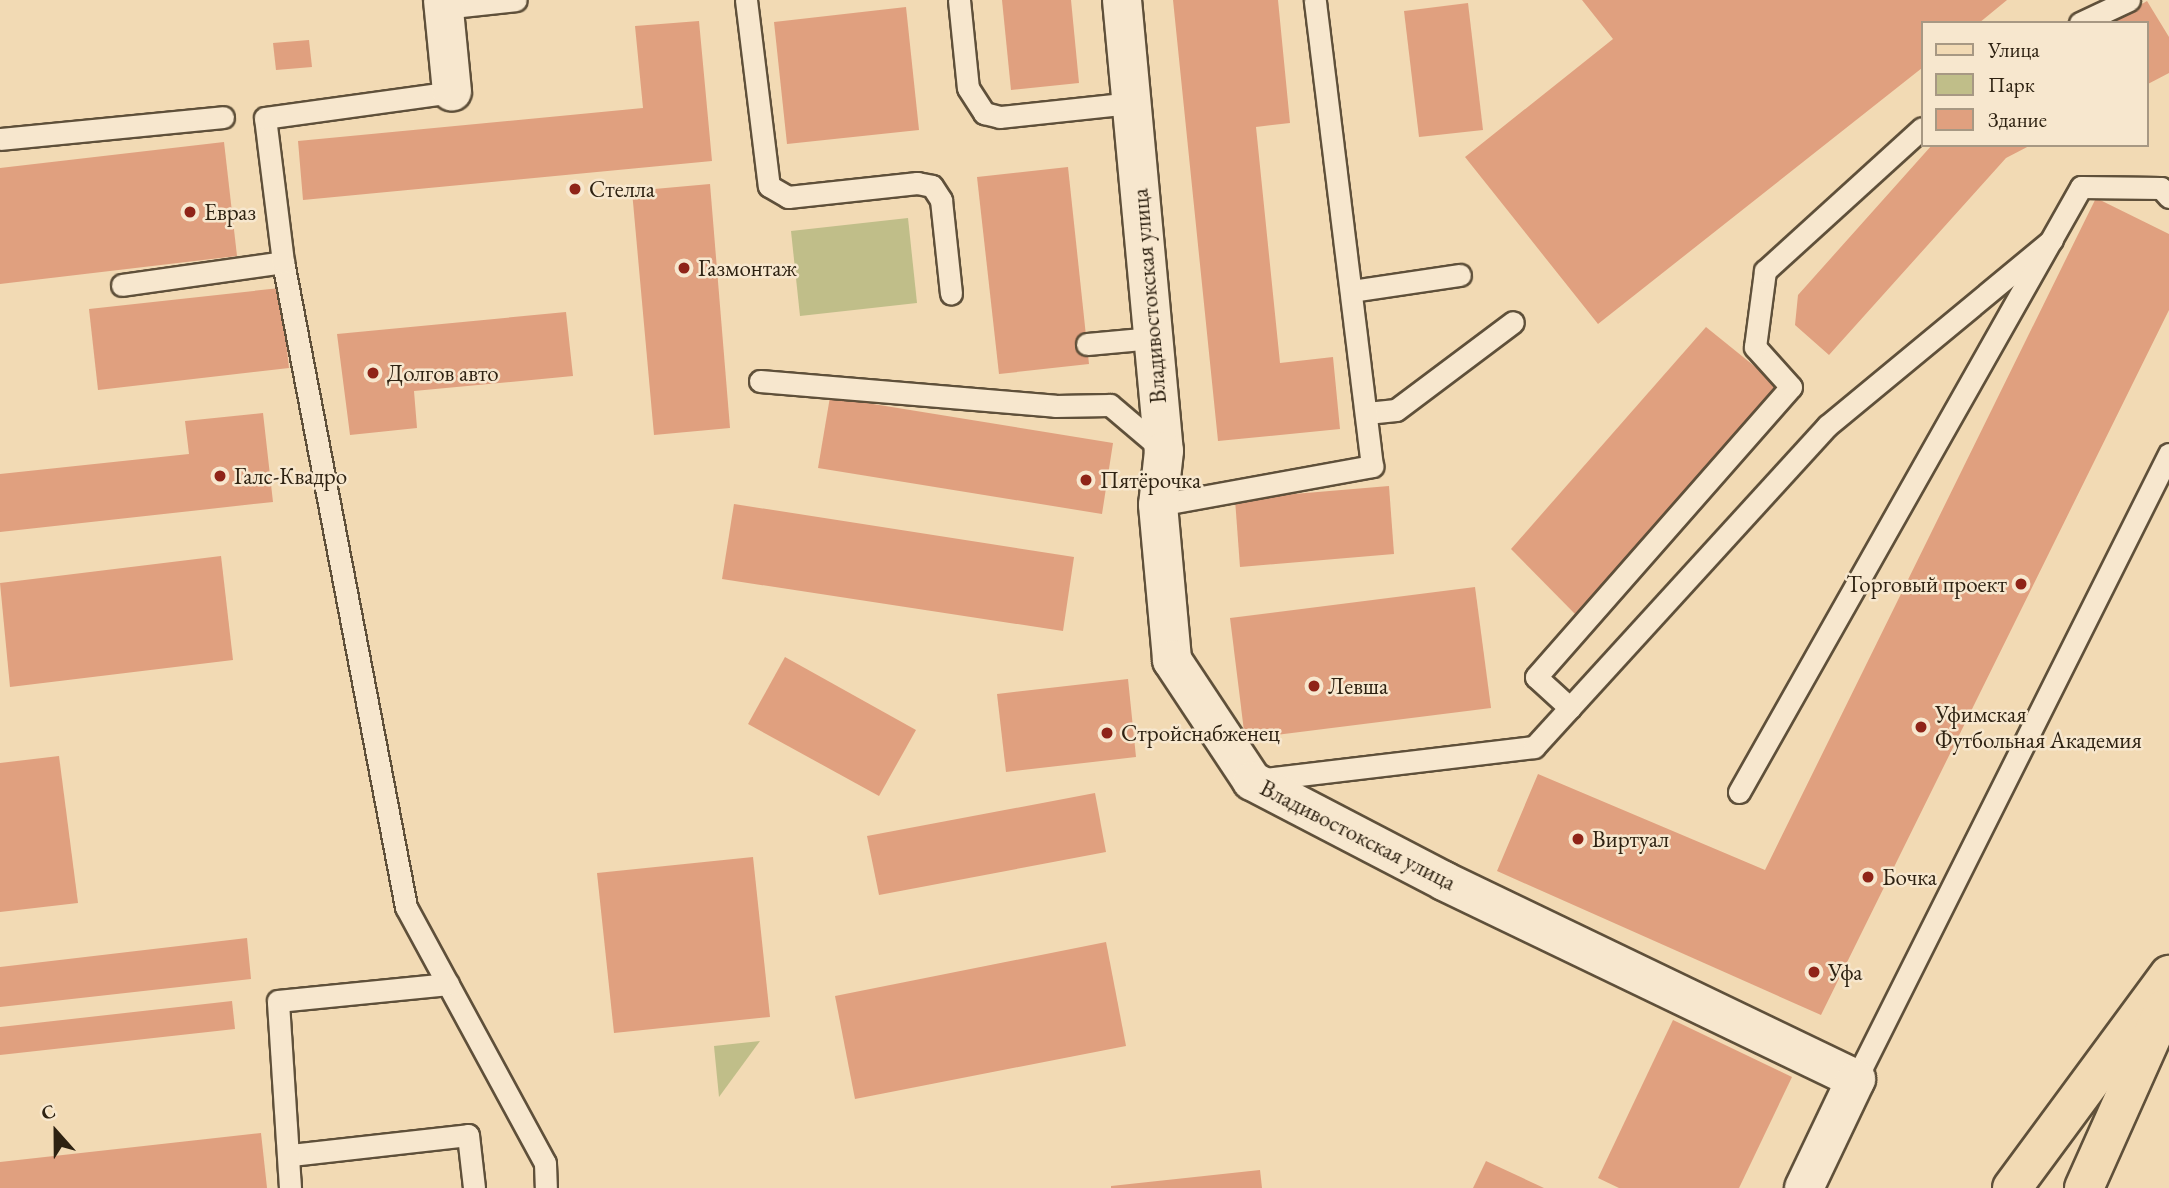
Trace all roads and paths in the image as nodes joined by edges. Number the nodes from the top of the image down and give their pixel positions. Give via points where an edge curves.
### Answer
1 (516, 0) edge
2 (746, 0) edge
3 (959, 0) edge
4 (1122, 0) edge
5 (1315, 0) edge
6 (2129, 0) edge
7 (443, 4) edge
8 (2084, 21) edge
9 (452, 92) joint
10 (1131, 103) junction
11 (223, 117) dead end
12 (1920, 130) edge
13 (0, 139) edge
14 (2169, 197) edge
15 (2052, 240) junction
16 (283, 262) junction
17 (1460, 275) dead end
18 (122, 285) dead end
19 (1351, 291) junction
20 (951, 293) dead end
21 (1513, 322) dead end
22 (1153, 338) junction
23 (1087, 344) dead end
24 (760, 381) dead end
25 (1367, 413) junction
26 (1164, 451) junction
27 (2169, 454) edge
28 (1158, 505) junction
29 (1570, 708) junction
30 (1252, 781) junction
31 (1739, 792) dead end
32 (2169, 975) edge
33 (448, 984) junction
34 (2169, 998) edge
35 (1856, 1079) junction
36 (291, 1155) junction
37 (290, 1188) edge
38 (474, 1188) edge
39 (546, 1188) edge
40 (1804, 1188) edge
41 (2012, 1188) edge
42 (2084, 1188) edge

1 - 7 lane
2 - 20 lane via 769,186 788,197 917,183 932,186 941,200
3 - 10 lane via 968,88 985,113 1000,117
4 - 10 street, Владивостокская улица
5 - 19 lane
6 - 8 lane
7 - 9 street
9 - 16 lane via 265,118
10 - 22 street, Владивостокская улица
11 - 13 lane
12 - 29 lane via 1765,271 1755,347 1791,387 1536,677
14 - 15 lane via 2161,188 2081,187
15 - 29 lane via 1827,426
15 - 31 lane
16 - 18 lane
16 - 33 lane via 405,907
17 - 19 lane
19 - 25 lane
21 - 25 lane via 1396,410
22 - 23 lane
22 - 26 street, Владивостокская улица
24 - 26 lane via 1055,406 1110,405
25 - 28 lane via 1372,467
26 - 28 street, Владивостокская улица
27 - 35 lane
28 - 30 street, Владивостокская улица via 1172,660
29 - 30 lane via 1534,747
30 - 35 street, Владивостокская улица via 1444,881
32 - 41 main road
33 - 36 lane via 278,1001
33 - 39 lane via 545,1163
34 - 42 main road
35 - 40 street
36 - 37 lane
36 - 38 lane via 468,1135

